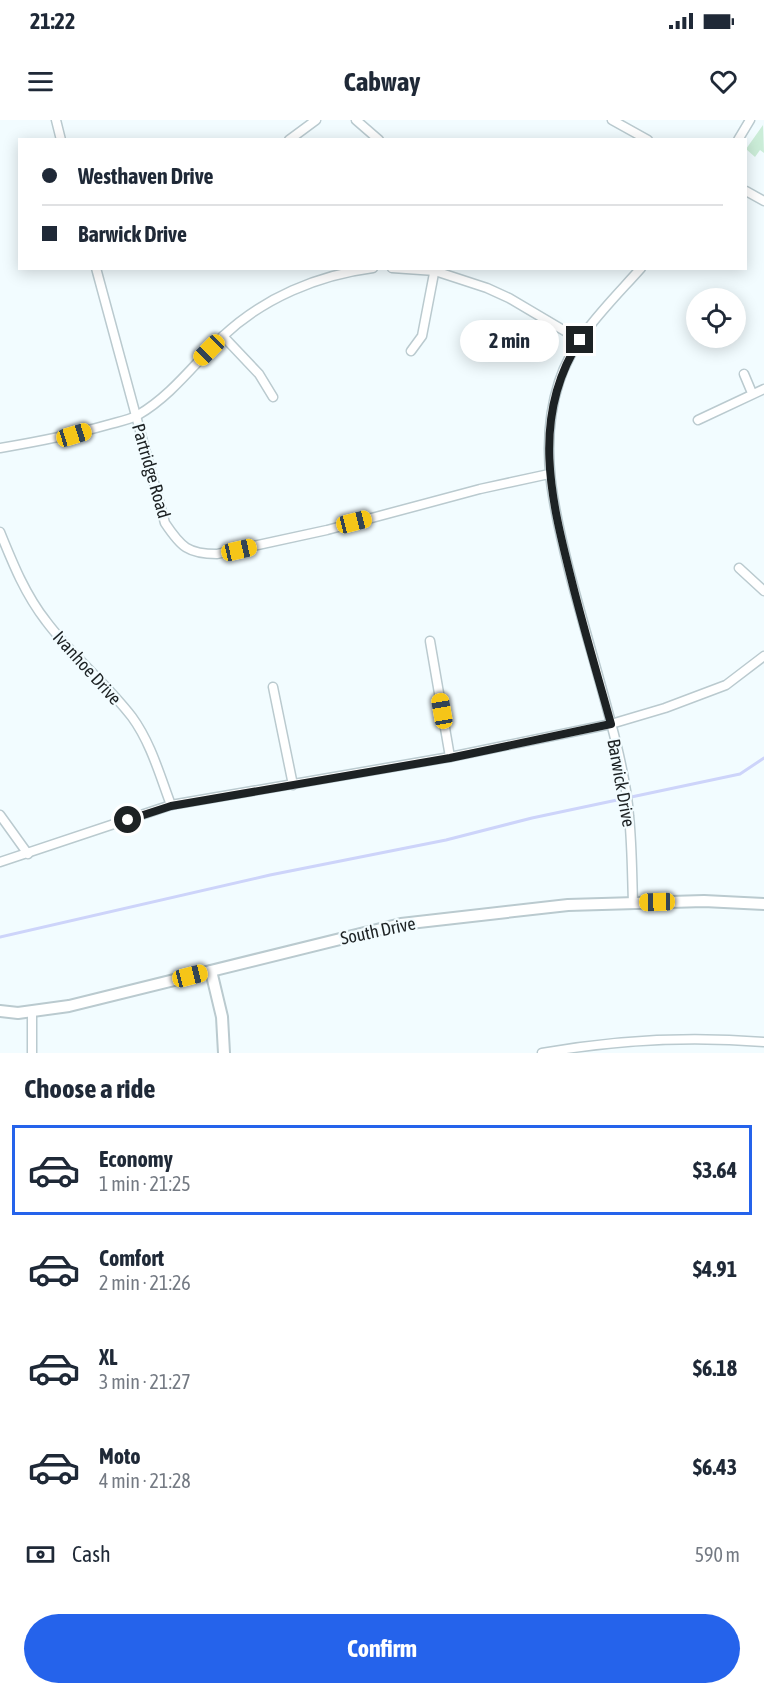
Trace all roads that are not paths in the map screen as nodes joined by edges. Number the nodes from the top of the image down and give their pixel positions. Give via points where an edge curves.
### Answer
1 (56, 120) edge
2 (316, 120) edge
3 (356, 120) edge
4 (612, 120) edge
5 (750, 120) edge
6 (60, 138) edge
7 (292, 138) edge
8 (377, 138) edge
9 (644, 138) edge
10 (739, 138) edge
11 (747, 192) edge
12 (764, 201) edge
13 (97, 270) edge
14 (362, 270) edge
15 (435, 270) edge
16 (639, 270) edge
17 (223, 336) junction
18 (580, 340) junction
19 (411, 351) dead end
20 (744, 374) dead end
21 (764, 389) edge
22 (752, 393) junction
23 (273, 397) dead end
24 (136, 416) junction
25 (698, 420) dead end
26 (0, 448) edge
27 (549, 474) junction
28 (0, 532) edge
29 (739, 568) dead end
30 (764, 591) edge
31 (430, 641) dead end
32 (764, 656) edge
33 (273, 687) dead end
34 (611, 724) junction
35 (450, 758) junction
36 (292, 786) junction
37 (171, 806) junction
38 (0, 815) edge
39 (28, 854) junction
40 (0, 862) edge
41 (633, 903) junction
42 (764, 904) edge
43 (211, 971) junction
44 (0, 1011) edge
45 (32, 1012) junction
46 (764, 1042) edge
47 (32, 1053) edge
48 (224, 1053) edge
49 (542, 1053) edge

1 - 6 street
2 - 7 street
3 - 8 street
4 - 9 street
5 - 10 street
11 - 12 street
13 - 24 street, Partridge Road
14 - 17 street via 301,286 246,317
15 - 18 street via 509,298
15 - 19 street via 422,336
16 - 18 street, Barwick Drive
17 - 23 street via 259,374
17 - 24 street via 167,392
18 - 27 street, Barwick Drive via 568,359 550,415
20 - 22 street
21 - 22 street
22 - 25 street
24 - 26 street via 74,435
24 - 27 street, Partridge Road via 165,523 186,549 201,554 217,555 327,530
27 - 34 street, Barwick Drive via 585,633
28 - 37 street, Ivanhoe Drive via 20,580 47,623 132,718 158,769
29 - 30 street
31 - 35 street
32 - 34 street via 726,685
33 - 36 street
34 - 35 street
34 - 41 street, Barwick Drive via 629,816
35 - 36 street
36 - 37 street
37 - 39 street
38 - 39 street
39 - 40 street
41 - 42 street, South Drive
41 - 43 street, South Drive via 568,905 401,924
43 - 45 street, South Drive
43 - 48 street via 222,1017
44 - 45 street, South Drive
45 - 47 street
46 - 49 street via 636,1042

